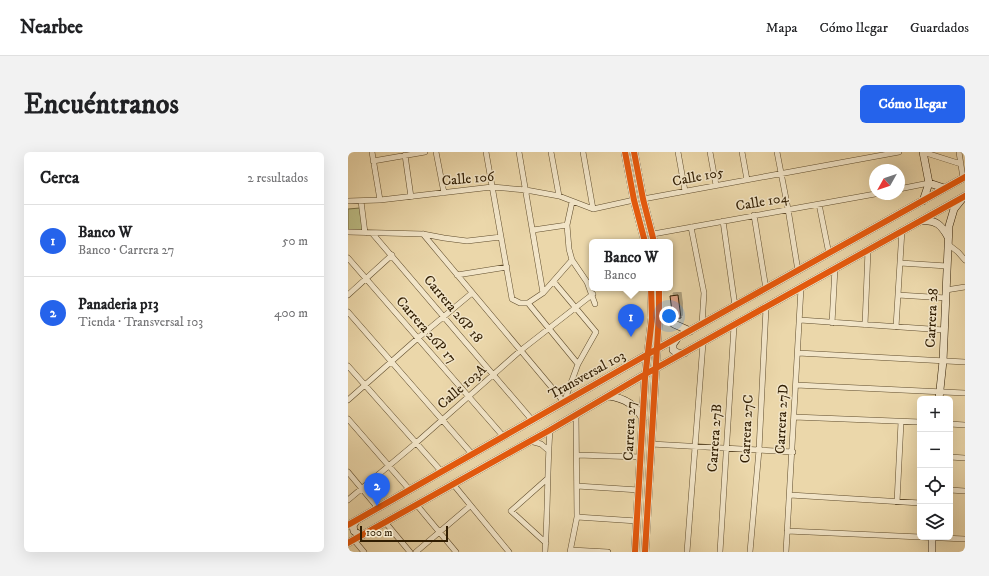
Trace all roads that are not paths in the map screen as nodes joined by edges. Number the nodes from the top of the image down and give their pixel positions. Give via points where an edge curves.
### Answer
1 (372, 152) edge
2 (426, 152) edge
3 (436, 152) edge
4 (486, 152) edge
5 (519, 152) edge
6 (551, 152) edge
7 (583, 152) edge
8 (625, 152) edge
9 (634, 152) edge
10 (678, 152) edge
11 (710, 152) edge
12 (742, 152) edge
13 (777, 152) edge
14 (899, 152) edge
15 (923, 152) edge
16 (958, 152) edge
17 (405, 155) junction
18 (373, 161) junction
19 (961, 164) junction
20 (781, 173) junction
21 (964, 178) edge
22 (747, 180) junction
23 (929, 183) junction
24 (716, 185) junction
25 (492, 187) junction
26 (905, 188) edge
27 (944, 188) junction
28 (526, 190) junction
29 (685, 191) junction
30 (444, 194) junction
31 (869, 195) edge
32 (559, 196) junction
33 (965, 196) edge
34 (411, 197) junction
35 (643, 199) junction
36 (380, 200) junction
37 (634, 200) junction
38 (348, 201) edge
39 (361, 201) junction
40 (923, 201) junction
41 (572, 202) junction
42 (820, 204) junction
43 (593, 209) junction
44 (788, 209) junction
45 (754, 216) junction
46 (723, 221) junction
47 (919, 222) junction
48 (567, 225) junction
49 (691, 227) junction
50 (533, 230) junction
51 (902, 230) junction
52 (348, 232) edge
53 (365, 233) junction
54 (372, 233) junction
55 (422, 234) junction
56 (501, 237) junction
57 (653, 238) edge
58 (644, 239) edge
59 (948, 241) junction
60 (868, 250) junction
61 (829, 254) junction
62 (392, 255) junction
63 (348, 258) edge
64 (572, 260) junction
65 (965, 260) edge
66 (900, 263) junction
67 (947, 266) junction
68 (507, 267) junction
69 (835, 268) junction
70 (798, 270) junction
71 (456, 275) junction
72 (366, 279) junction
73 (554, 282) junction
74 (589, 284) edge
75 (965, 287) edge
76 (801, 288) junction
77 (766, 289) junction
78 (946, 290) junction
79 (592, 291) edge
80 (651, 291) edge
81 (658, 291) edge
82 (472, 293) junction
83 (543, 293) junction
84 (593, 294) junction
85 (348, 295) edge
86 (898, 295) junction
87 (946, 298) junction
88 (528, 303) junction
89 (595, 304) dead end
90 (735, 306) junction
91 (575, 307) junction
92 (766, 308) junction
93 (348, 312) edge
94 (659, 313) junction
95 (443, 317) junction
96 (800, 320) junction
97 (832, 323) junction
98 (702, 324) junction
99 (865, 324) junction
100 (734, 326) junction
101 (896, 327) junction
102 (549, 328) junction
103 (944, 330) junction
104 (690, 331) junction
105 (418, 338) junction
106 (676, 339) junction
107 (703, 343) junction
108 (520, 350) junction
109 (657, 350) junction
110 (684, 353) junction
111 (798, 353) junction
112 (648, 355) junction
113 (943, 361) junction
114 (965, 362) edge
115 (391, 363) junction
116 (578, 364) junction
117 (348, 366) edge
118 (656, 369) junction
119 (646, 374) junction
120 (493, 375) junction
121 (365, 385) junction
122 (796, 385) junction
123 (965, 393) edge
124 (940, 395) edge
125 (609, 396) junction
126 (469, 397) junction
127 (348, 400) edge
128 (564, 402) junction
129 (576, 414) junction
130 (794, 417) junction
131 (348, 419) edge
132 (442, 420) junction
133 (532, 420) junction
134 (643, 420) junction
135 (901, 422) junction
136 (917, 422) edge
137 (953, 424) edge
138 (965, 425) edge
139 (550, 430) junction
140 (503, 436) junction
141 (530, 441) junction
142 (416, 443) junction
143 (651, 444) junction
144 (696, 446) junction
145 (727, 448) junction
146 (548, 450) junction
147 (759, 450) junction
148 (792, 452) junction
149 (472, 454) junction
150 (577, 455) junction
151 (641, 457) junction
152 (953, 457) edge
153 (965, 458) edge
154 (388, 465) junction
155 (441, 471) junction
156 (348, 472) edge
157 (547, 479) junction
158 (452, 484) junction
159 (577, 486) junction
160 (362, 488) junction
161 (409, 489) junction
162 (639, 490) junction
163 (953, 490) edge
164 (965, 491) edge
165 (790, 495) junction
166 (348, 500) edge
167 (897, 502) junction
168 (917, 503) edge
169 (416, 504) junction
170 (470, 506) junction
171 (378, 508) junction
172 (577, 517) junction
173 (356, 520) junction
174 (637, 521) junction
175 (385, 522) junction
176 (348, 525) edge
177 (787, 531) junction
178 (439, 532) junction
179 (365, 534) junction
180 (917, 536) edge
181 (953, 538) edge
182 (965, 539) edge
183 (932, 540) edge
184 (351, 542) edge
185 (546, 543) junction
186 (570, 551) edge
187 (364, 552) edge
188 (410, 552) edge
189 (416, 552) edge
190 (456, 552) edge
191 (509, 552) edge
192 (545, 552) edge
193 (608, 552) edge
194 (635, 552) edge
195 (645, 552) edge
196 (687, 552) edge
197 (720, 552) edge
198 (750, 552) edge
199 (786, 552) edge
200 (932, 552) edge

1 - 18 street
2 - 17 street
3 - 30 street
4 - 25 street
5 - 28 street
6 - 32 street
7 - 43 street
8 - 37 street
9 - 35 street
10 - 29 street
11 - 24 street
12 - 22 street
13 - 20 street
14 - 20 street, Calle 105
15 - 19 street
15 - 23 street
16 - 19 street
17 - 18 street
17 - 34 street
18 - 36 street
19 - 21 street
20 - 22 street, Calle 105
20 - 44 street
21 - 27 street, Transversal 103
22 - 24 street, Calle 105
23 - 26 street
23 - 27 street
23 - 40 street
24 - 29 street, Calle 105
25 - 28 street, Calle 106
25 - 30 street, Calle 106
25 - 56 street
27 - 40 street, Transversal 103
28 - 32 street, Calle 106
28 - 50 street
29 - 35 street, Calle 105
30 - 34 street, Calle 106
31 - 42 street, Calle 104
32 - 41 street, Calle 106
33 - 47 street, Transversal 103
33 - 59 street, Carrera 28 via 952,214
34 - 36 street, Calle 106
35 - 57 street
36 - 39 street, Calle 106
37 - 43 street
37 - 58 street
38 - 39 street, Calle 106
39 - 53 street
40 - 61 street, Transversal 103
41 - 43 street, Calle 106
41 - 48 street
42 - 44 street, Calle 104
42 - 61 street
44 - 45 street, Calle 104
44 - 70 street
45 - 46 street, Calle 104
45 - 77 street
46 - 49 street, Calle 104
46 - 90 street
47 - 51 street, Transversal 103
47 - 59 street via 928,220 937,223 944,229
48 - 50 street
48 - 64 street
49 - 57 street, Calle 104
49 - 98 street via 704,293
50 - 83 street
51 - 60 street, Transversal 103
51 - 66 street
52 - 53 street
53 - 54 street
54 - 55 street
54 - 62 street, Carrera 26P 18
55 - 56 street via 467,241
55 - 71 street
56 - 68 street
59 - 65 street
59 - 67 street, Carrera 28
60 - 69 street, Transversal 103
60 - 99 street
61 - 70 street, Transversal 103
62 - 72 street
62 - 95 street, Carrera 26P 18
63 - 72 street, Carrera 26P 17
64 - 73 street
64 - 74 street
66 - 67 street
66 - 86 street
67 - 78 street, Carrera 28
68 - 71 street
68 - 88 street via 512,298 520,303
69 - 76 street, Transversal 103
69 - 97 street
70 - 77 street, Transversal 103
71 - 82 street
72 - 85 street
72 - 105 street, Carrera 26P 17
73 - 83 street
73 - 91 street
75 - 78 street
76 - 92 street, Transversal 103
76 - 96 street, Carrera 27D
77 - 90 street, Transversal 103
78 - 87 street, Carrera 28
79 - 84 street
80 - 112 street, Carrera 27 via 652,318
81 - 94 street, Carrera 27
82 - 95 street
82 - 108 street
83 - 88 street
84 - 89 street
84 - 91 street, Calle 103A
86 - 87 street
86 - 101 street
87 - 103 street, Carrera 28
88 - 102 street
90 - 98 street, Transversal 103
91 - 102 street, Calle 103A
91 - 116 street via 596,334
92 - 100 street, Transversal 103
92 - 147 street, Carrera 27C
93 - 115 street
94 - 104 street
94 - 109 street, Carrera 27
95 - 105 street
95 - 120 street, Carrera 26P 18
96 - 97 street
96 - 111 street, Carrera 27D
97 - 99 street
98 - 104 street, Transversal 103
99 - 101 street
100 - 107 street, Transversal 103
100 - 145 street, Carrera 27B
101 - 103 street
102 - 108 street, Calle 103A
102 - 116 street
103 - 113 street, Carrera 28
104 - 106 street, Transversal 103
105 - 115 street
105 - 126 street, Carrera 26P 17
106 - 109 street, Transversal 103
106 - 110 street via 673,344 674,351
107 - 110 street, Transversal 103
107 - 144 street
108 - 120 street, Calle 103A
108 - 128 street
109 - 112 street, Transversal 103
109 - 118 street, Carrera 27
110 - 118 street, Transversal 103
111 - 113 street
111 - 122 street, Carrera 27D
112 - 119 street, Carrera 27
112 - 128 street, Transversal 103
113 - 114 street
113 - 124 street, Carrera 28
115 - 121 street
115 - 132 street
116 - 128 street
117 - 121 street
118 - 119 street, Transversal 103
118 - 143 street, Carrera 27
119 - 125 street, Transversal 103
119 - 134 street, Carrera 27
120 - 126 street, Calle 103A
120 - 133 street, Carrera 26P 18
121 - 127 street
121 - 142 street
122 - 124 street
122 - 130 street, Carrera 27D
123 - 124 street
125 - 129 street, Transversal 103
125 - 134 street via 627,401
126 - 132 street, Calle 103A
126 - 140 street, Carrera 26P 17
128 - 133 street, Transversal 103
129 - 139 street, Transversal 103
129 - 150 street
130 - 135 street
130 - 148 street, Carrera 27D
131 - 154 street
132 - 142 street, Calle 103A
132 - 149 street
133 - 140 street, Transversal 103
134 - 151 street, Carrera 27
135 - 136 street
135 - 167 street
137 - 138 street
139 - 141 street, Transversal 103
139 - 146 street
140 - 149 street, Transversal 103
141 - 146 street via 541,444
141 - 158 street, Transversal 103
142 - 154 street, Calle 103A
142 - 155 street
143 - 144 street
143 - 195 street, Carrera 27
144 - 145 street
144 - 196 street
145 - 147 street
145 - 197 street, Carrera 27B
146 - 157 street
147 - 148 street
147 - 198 street, Carrera 27C
148 - 165 street, Carrera 27D
149 - 155 street, Transversal 103
150 - 151 street
150 - 159 street
151 - 162 street, Carrera 27
152 - 153 street
154 - 160 street, Calle 103A
154 - 161 street
155 - 161 street, Transversal 103
156 - 160 street
157 - 185 street
157 - 185 street via 511,511
158 - 169 street, Transversal 103
158 - 170 street
159 - 162 street
159 - 172 street
160 - 166 street, Calle 103A
160 - 171 street
161 - 171 street, Transversal 103
162 - 174 street, Carrera 27
163 - 164 street
165 - 167 street
165 - 177 street, Carrera 27D
167 - 168 street
169 - 175 street, Transversal 103
169 - 178 street
170 - 178 street
170 - 191 street
171 - 173 street, Transversal 103
172 - 174 street
172 - 186 street
173 - 176 street, Transversal 103
173 - 179 street via 354,531
174 - 194 street, Carrera 27
175 - 179 street, Transversal 103
175 - 188 street
177 - 180 street
177 - 199 street, Carrera 27D
178 - 189 street
178 - 190 street
179 - 184 street, Transversal 103
181 - 182 street
183 - 200 street
184 - 187 street
185 - 192 street
186 - 193 street

